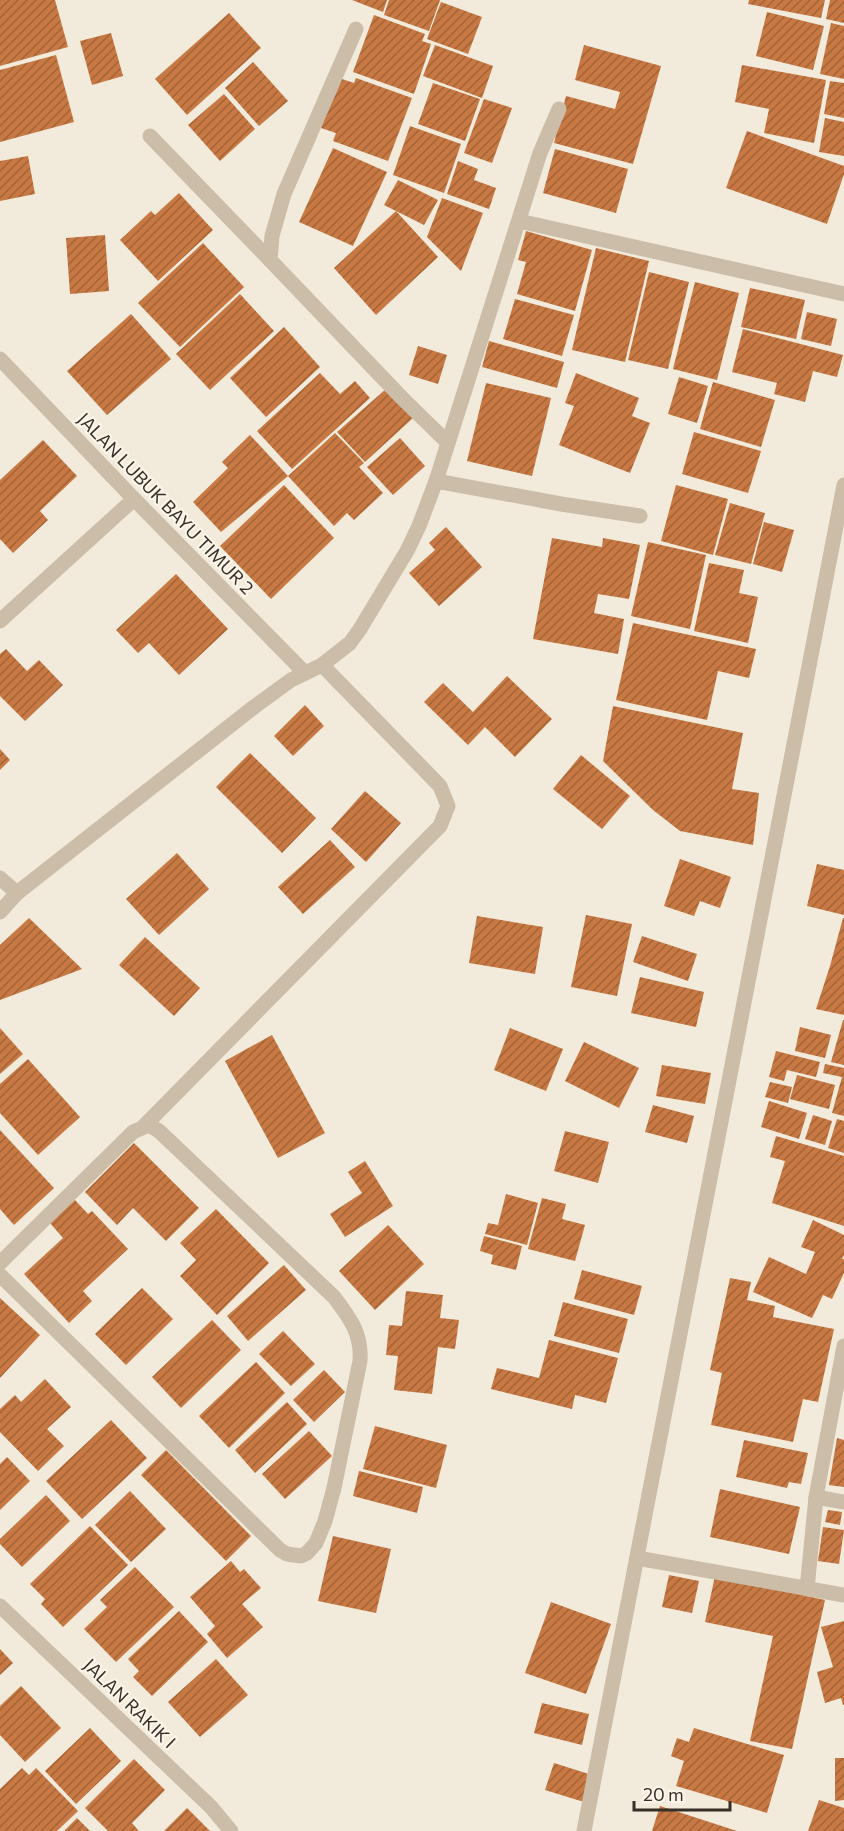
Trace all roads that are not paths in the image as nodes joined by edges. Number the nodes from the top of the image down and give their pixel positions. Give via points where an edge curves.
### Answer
1 (356, 29) dead end
2 (559, 109) dead end
3 (150, 136) dead end
4 (519, 221) junction
5 (270, 260) junction
6 (844, 294) edge
7 (0, 359) edge
8 (447, 442) junction
9 (436, 481) junction
10 (844, 485) edge
11 (134, 499) junction
12 (640, 516) dead end
13 (0, 621) edge
14 (322, 665) junction
15 (305, 673) junction
16 (0, 878) edge
17 (17, 893) junction
18 (0, 912) edge
19 (144, 1126) junction
20 (0, 1263) edge
21 (0, 1275) edge
22 (844, 1346) edge
23 (816, 1497) junction
24 (844, 1502) edge
25 (637, 1558) junction
26 (807, 1589) junction
27 (844, 1595) edge
28 (0, 1606) edge
29 (231, 1831) edge
30 (584, 1831) edge

1 - 5 street via 284,194 272,236
2 - 4 street via 540,153
3 - 5 street
4 - 6 street
4 - 8 street
5 - 8 street
7 - 11 street, JALAN LUBUK BAYU TIMUR 2
8 - 9 street
9 - 12 street
9 - 14 street via 420,526 360,629 350,643
10 - 25 street
11 - 13 street
11 - 15 street, JALAN LUBUK BAYU TIMUR 2
14 - 15 street
14 - 19 street via 440,786 448,806 440,826
15 - 17 street via 254,707
16 - 17 street
17 - 18 street
19 - 20 street via 133,1132
19 - 21 street via 159,1131 334,1297 359,1337 360,1360 334,1488 312,1549 301,1556 280,1550
22 - 23 street
23 - 24 street
23 - 26 street
25 - 26 street
25 - 30 street
26 - 27 street
28 - 29 street, JALAN RAKIK I via 211,1807

